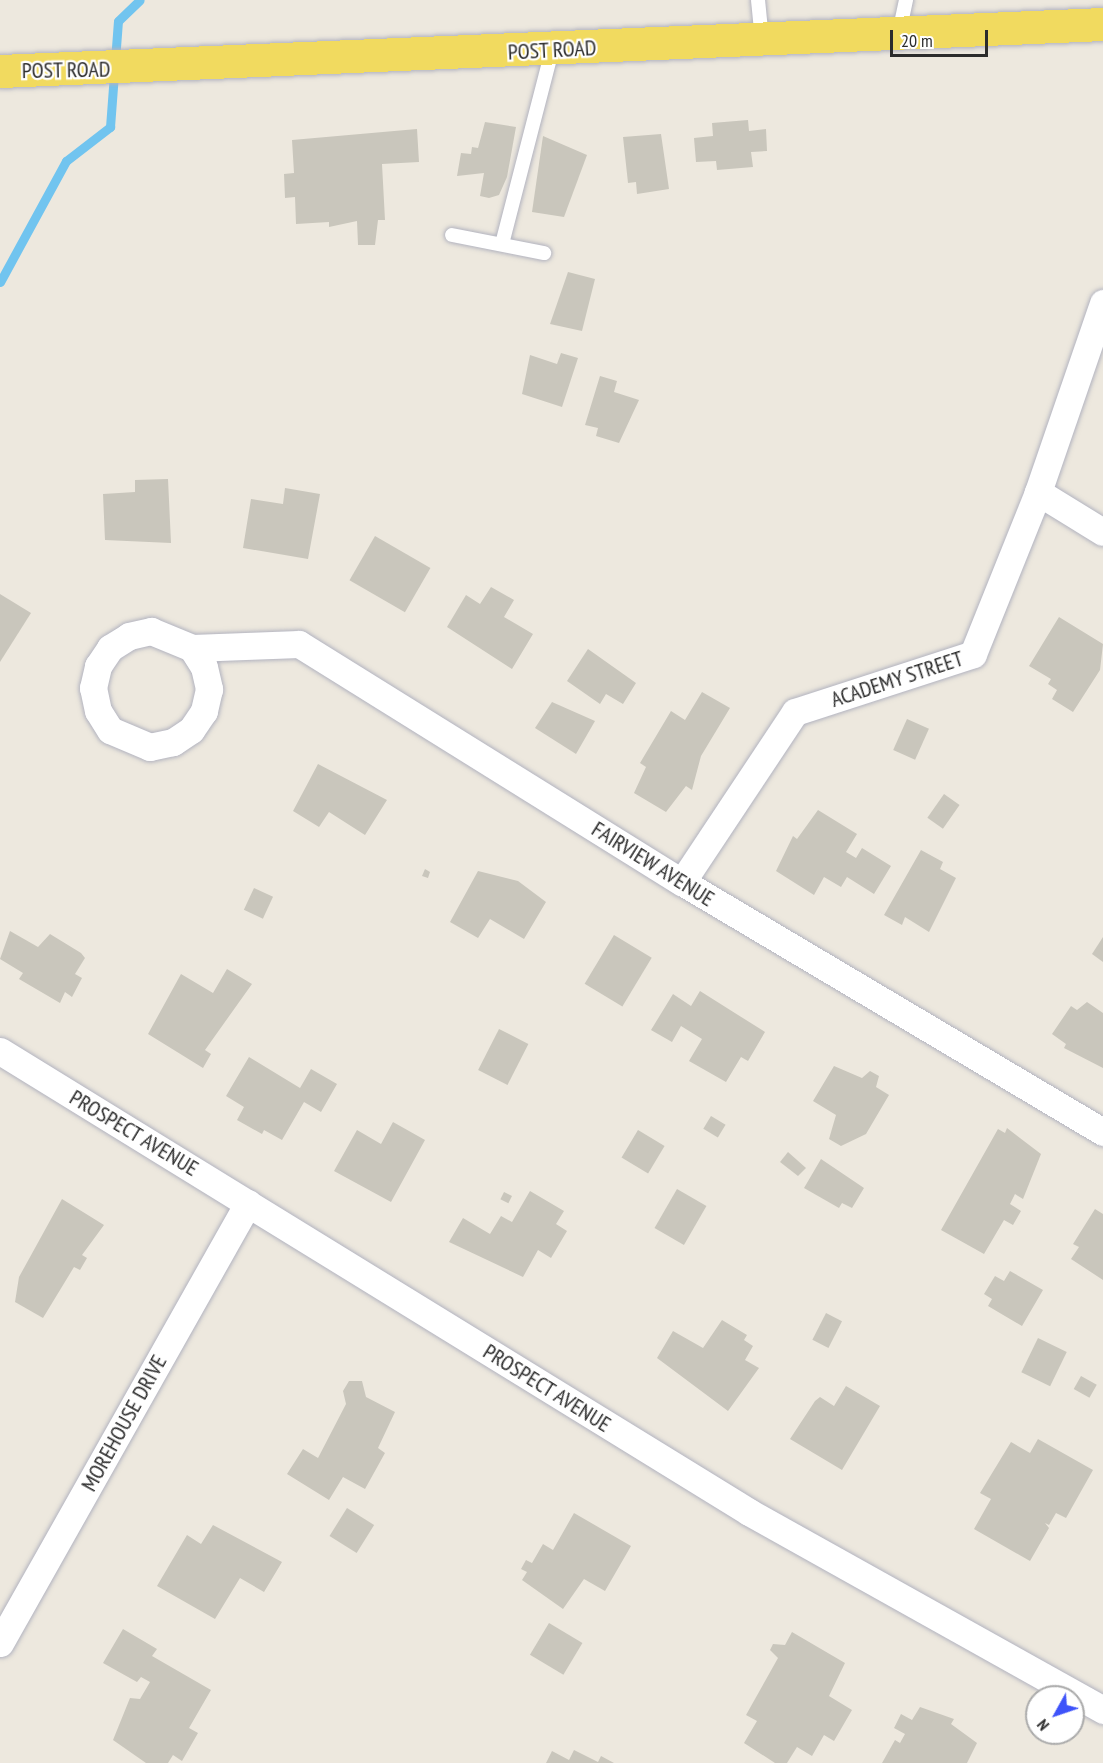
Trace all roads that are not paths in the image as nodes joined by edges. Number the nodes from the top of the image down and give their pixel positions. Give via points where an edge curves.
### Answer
1 (758, 0) edge
2 (906, 0) edge
3 (1103, 24) edge
4 (899, 35) junction
5 (762, 41) junction
6 (552, 50) junction
7 (0, 71) edge
8 (452, 235) dead end
9 (502, 244) junction
10 (544, 253) dead end
11 (1103, 303) edge
12 (1038, 492) junction
13 (1103, 532) edge
14 (192, 648) junction
15 (681, 882) junction
16 (0, 1052) edge
17 (1103, 1132) edge
18 (248, 1203) junction
19 (0, 1643) edge
20 (1103, 1710) edge

1 - 5 lane
2 - 4 lane
3 - 4 main road, POST ROAD
4 - 5 main road, POST ROAD
5 - 6 main road, POST ROAD
6 - 7 main road, POST ROAD via 160,68
6 - 9 lane
8 - 9 lane
9 - 10 lane
11 - 12 street, ACADEMY STREET
12 - 13 street
12 - 15 street, ACADEMY STREET via 973,654 795,712
14 - 14 street, FAIRVIEW AVENUE via 151,631 129,636 111,648 98,666 93,688 98,711 110,730 150,747 173,742 191,730 204,711 208,689 204,667
14 - 15 street, FAIRVIEW AVENUE via 299,644
15 - 17 street, FAIRVIEW AVENUE
16 - 18 street, PROSPECT AVENUE
18 - 19 street, MOREHOUSE DRIVE
18 - 20 street, PROSPECT AVENUE via 749,1512

